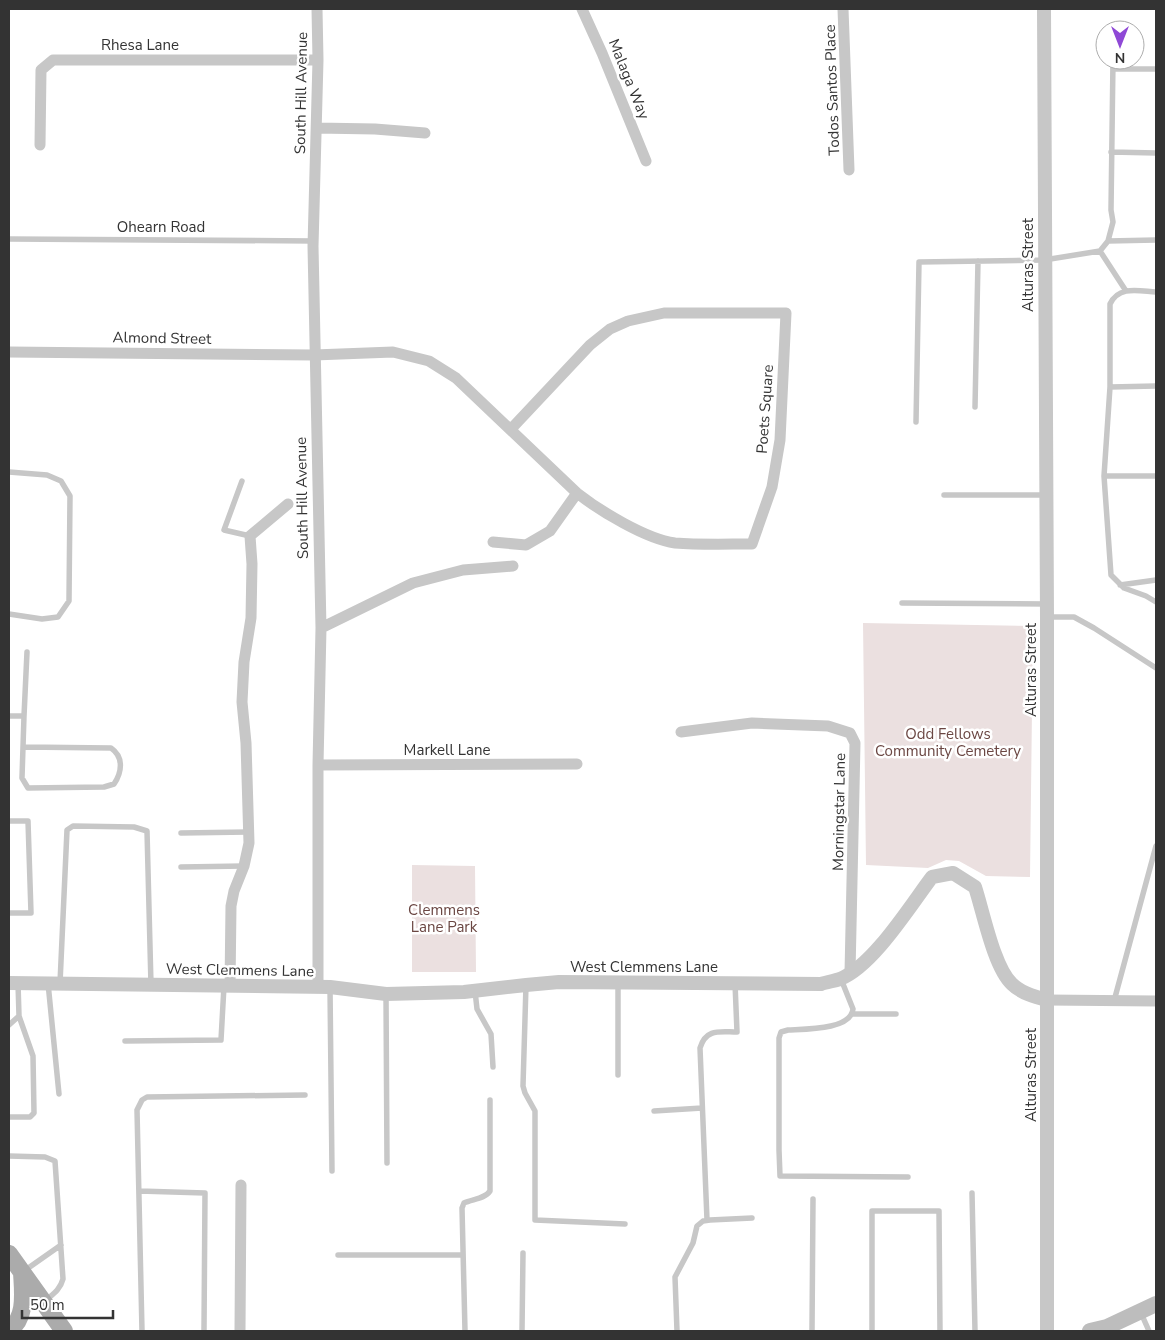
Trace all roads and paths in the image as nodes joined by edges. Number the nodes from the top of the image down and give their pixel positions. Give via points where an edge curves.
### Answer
1 (316, 9) edge
2 (582, 9) edge
3 (843, 9) edge
4 (1044, 9) edge
5 (318, 60) junction
6 (1113, 70) edge
7 (316, 128) junction
8 (424, 133) dead end
9 (40, 145) dead end
10 (1111, 152) junction
11 (1156, 153) edge
12 (646, 161) dead end
13 (849, 170) dead end
14 (9, 238) edge
15 (1156, 240) edge
16 (313, 241) junction
17 (1108, 241) junction
18 (1100, 251) junction
19 (1044, 260) junction
20 (978, 261) junction
21 (1126, 291) junction
22 (1156, 292) edge
23 (9, 352) edge
24 (314, 354) junction
25 (1110, 386) junction
26 (1156, 386) edge
27 (976, 407) dead end
28 (916, 422) dead end
29 (511, 429) junction
30 (9, 472) edge
31 (1104, 476) junction
32 (1156, 476) edge
33 (242, 482) dead end
34 (577, 493) junction
35 (944, 495) dead end
36 (1047, 495) junction
37 (288, 504) dead end
38 (250, 536) junction
39 (493, 542) dead end
40 (513, 566) dead end
41 (1156, 580) edge
42 (1120, 584) junction
43 (1156, 602) edge
44 (902, 603) dead end
45 (1047, 610) junction
46 (9, 614) edge
47 (321, 628) junction
48 (27, 652) dead end
49 (1156, 668) edge
50 (9, 716) edge
51 (24, 716) junction
52 (681, 732) dead end
53 (23, 747) junction
54 (577, 764) dead end
55 (318, 765) junction
56 (9, 821) edge
57 (248, 832) junction
58 (181, 833) dead end
59 (1156, 846) edge
60 (244, 866) junction
61 (181, 868) dead end
62 (9, 913) edge
63 (846, 976) junction
64 (14, 983) edge
65 (54, 983) junction
66 (618, 983) junction
67 (736, 983) junction
68 (151, 985) junction
69 (526, 985) junction
70 (227, 986) junction
71 (324, 987) junction
72 (475, 991) junction
73 (386, 994) junction
74 (1047, 1000) junction
75 (1114, 1000) junction
76 (1156, 1001) edge
77 (853, 1014) junction
78 (896, 1014) dead end
79 (19, 1016) junction
80 (9, 1025) edge
81 (125, 1041) dead end
82 (493, 1067) dead end
83 (618, 1075) dead end
84 (59, 1094) dead end
85 (305, 1095) dead end
86 (490, 1100) dead end
87 (702, 1108) junction
88 (654, 1111) dead end
89 (9, 1117) edge
90 (9, 1156) edge
91 (387, 1163) dead end
92 (332, 1171) dead end
93 (908, 1176) dead end
94 (241, 1185) dead end
95 (139, 1191) junction
96 (972, 1193) dead end
97 (813, 1199) dead end
98 (752, 1218) dead end
99 (707, 1220) junction
100 (624, 1224) dead end
101 (62, 1245) junction
102 (523, 1252) dead end
103 (338, 1255) dead end
104 (463, 1255) junction
105 (13, 1261) edge
106 (43, 1302) junction
107 (1156, 1304) edge
108 (1140, 1311) junction
109 (9, 1330) edge
110 (64, 1331) edge
111 (142, 1331) edge
112 (204, 1331) edge
113 (240, 1331) edge
114 (465, 1331) edge
115 (522, 1331) edge
116 (677, 1331) edge
117 (812, 1331) edge
118 (872, 1331) edge
119 (940, 1331) edge
120 (975, 1331) edge
121 (1047, 1331) edge
122 (1090, 1331) edge
123 (1149, 1331) edge

1 - 5 street, South Hill Avenue
2 - 12 street, Malaga Way
3 - 13 street, Todos Santos Place
4 - 19 street, Alturas Street
5 - 7 street, South Hill Avenue
5 - 9 street, Rhesa Lane via 53,60 41,70
6 - 10 lane
7 - 8 street
7 - 16 street, South Hill Avenue
10 - 11 lane
10 - 17 lane via 1113,222
14 - 16 lane, Ohearn Road
15 - 17 lane
16 - 24 street, South Hill Avenue
17 - 18 lane
18 - 19 lane
18 - 21 lane
19 - 20 lane
19 - 36 street, Alturas Street
20 - 27 lane
20 - 28 lane via 919,262
21 - 22 lane
21 - 25 lane via 1118,293 1110,304
23 - 24 street, Almond Street
24 - 29 street, Poets Square via 394,352 429,361 456,378
24 - 47 street, South Hill Avenue
25 - 26 lane
25 - 31 lane
29 - 34 street, Poets Square
29 - 34 street, Poets Square via 590,345 628,321 664,313 786,313 780,440 772,486 752,544 674,543 640,532
30 - 46 lane via 47,475 61,481 70,496 70,506 69,601 58,616 42,619
31 - 32 lane
31 - 42 lane via 1111,575
33 - 38 lane via 224,530
34 - 39 street via 550,531 526,545
35 - 36 lane
36 - 45 street, Alturas Street
37 - 38 street
38 - 57 street via 250,618 242,702
40 - 47 street via 463,570 413,583
41 - 42 lane
42 - 43 lane
44 - 45 lane
45 - 49 lane via 1074,617
45 - 74 street, Alturas Street
47 - 55 street, South Hill Avenue
48 - 51 lane
50 - 51 lane
51 - 53 lane
52 - 63 street, Morningstar Lane via 752,724 828,726 850,733 855,743
53 - 53 lane via 22,778 28,788 104,787 114,784 119,776 120,761 111,748
54 - 55 street, Markell Lane
55 - 71 street, South Hill Avenue
56 - 62 lane via 28,822 31,913
57 - 58 lane
57 - 60 street
59 - 75 lane
60 - 61 lane
60 - 70 street via 231,906
63 - 67 street, West Clemmens Lane via 821,984
63 - 74 street, West Clemmens Lane via 876,952 932,878 953,873 975,887 998,963 1012,984 1034,997
63 - 77 lane
64 - 65 street, West Clemmens Lane
64 - 79 lane
65 - 68 street, West Clemmens Lane
65 - 68 lane via 67,830 74,826 134,827 147,831
65 - 84 lane
66 - 67 street, West Clemmens Lane
66 - 69 street, West Clemmens Lane
66 - 83 lane
67 - 87 lane via 737,1032 713,1032 703,1039 700,1048
68 - 70 street, West Clemmens Lane
69 - 72 street, West Clemmens Lane
69 - 100 lane via 523,1086 535,1111 535,1220
70 - 71 street, West Clemmens Lane
70 - 81 lane via 222,1040
71 - 73 street, West Clemmens Lane
71 - 92 lane
72 - 73 street, West Clemmens Lane
72 - 82 lane via 477,1010 490,1034
73 - 91 lane
74 - 75 street, West Clemmens Lane
74 - 121 street, Alturas Street
75 - 76 street, West Clemmens Lane
77 - 78 lane
77 - 93 lane via 842,1024 788,1030 781,1032 778,1038 780,1176
79 - 80 lane
79 - 89 lane via 33,1056 34,1113 30,1117
85 - 95 lane via 147,1097 136,1110
86 - 104 lane via 490,1191 484,1197 464,1203
87 - 88 lane
87 - 99 lane
90 - 101 lane via 45,1157 55,1161
94 - 113 street
95 - 111 lane
95 - 112 lane via 205,1193
96 - 120 lane
97 - 117 lane
98 - 99 lane
99 - 116 lane via 697,1226 693,1243 675,1277
101 - 105 lane
101 - 106 lane via 62,1285
102 - 115 lane
103 - 104 lane
104 - 114 lane
105 - 106 main road
105 - 109 main road via 23,1306 19,1320
106 - 110 main road
107 - 108 main road
108 - 122 main road via 1107,1327
108 - 123 lane
118 - 119 lane via 872,1211 939,1210

